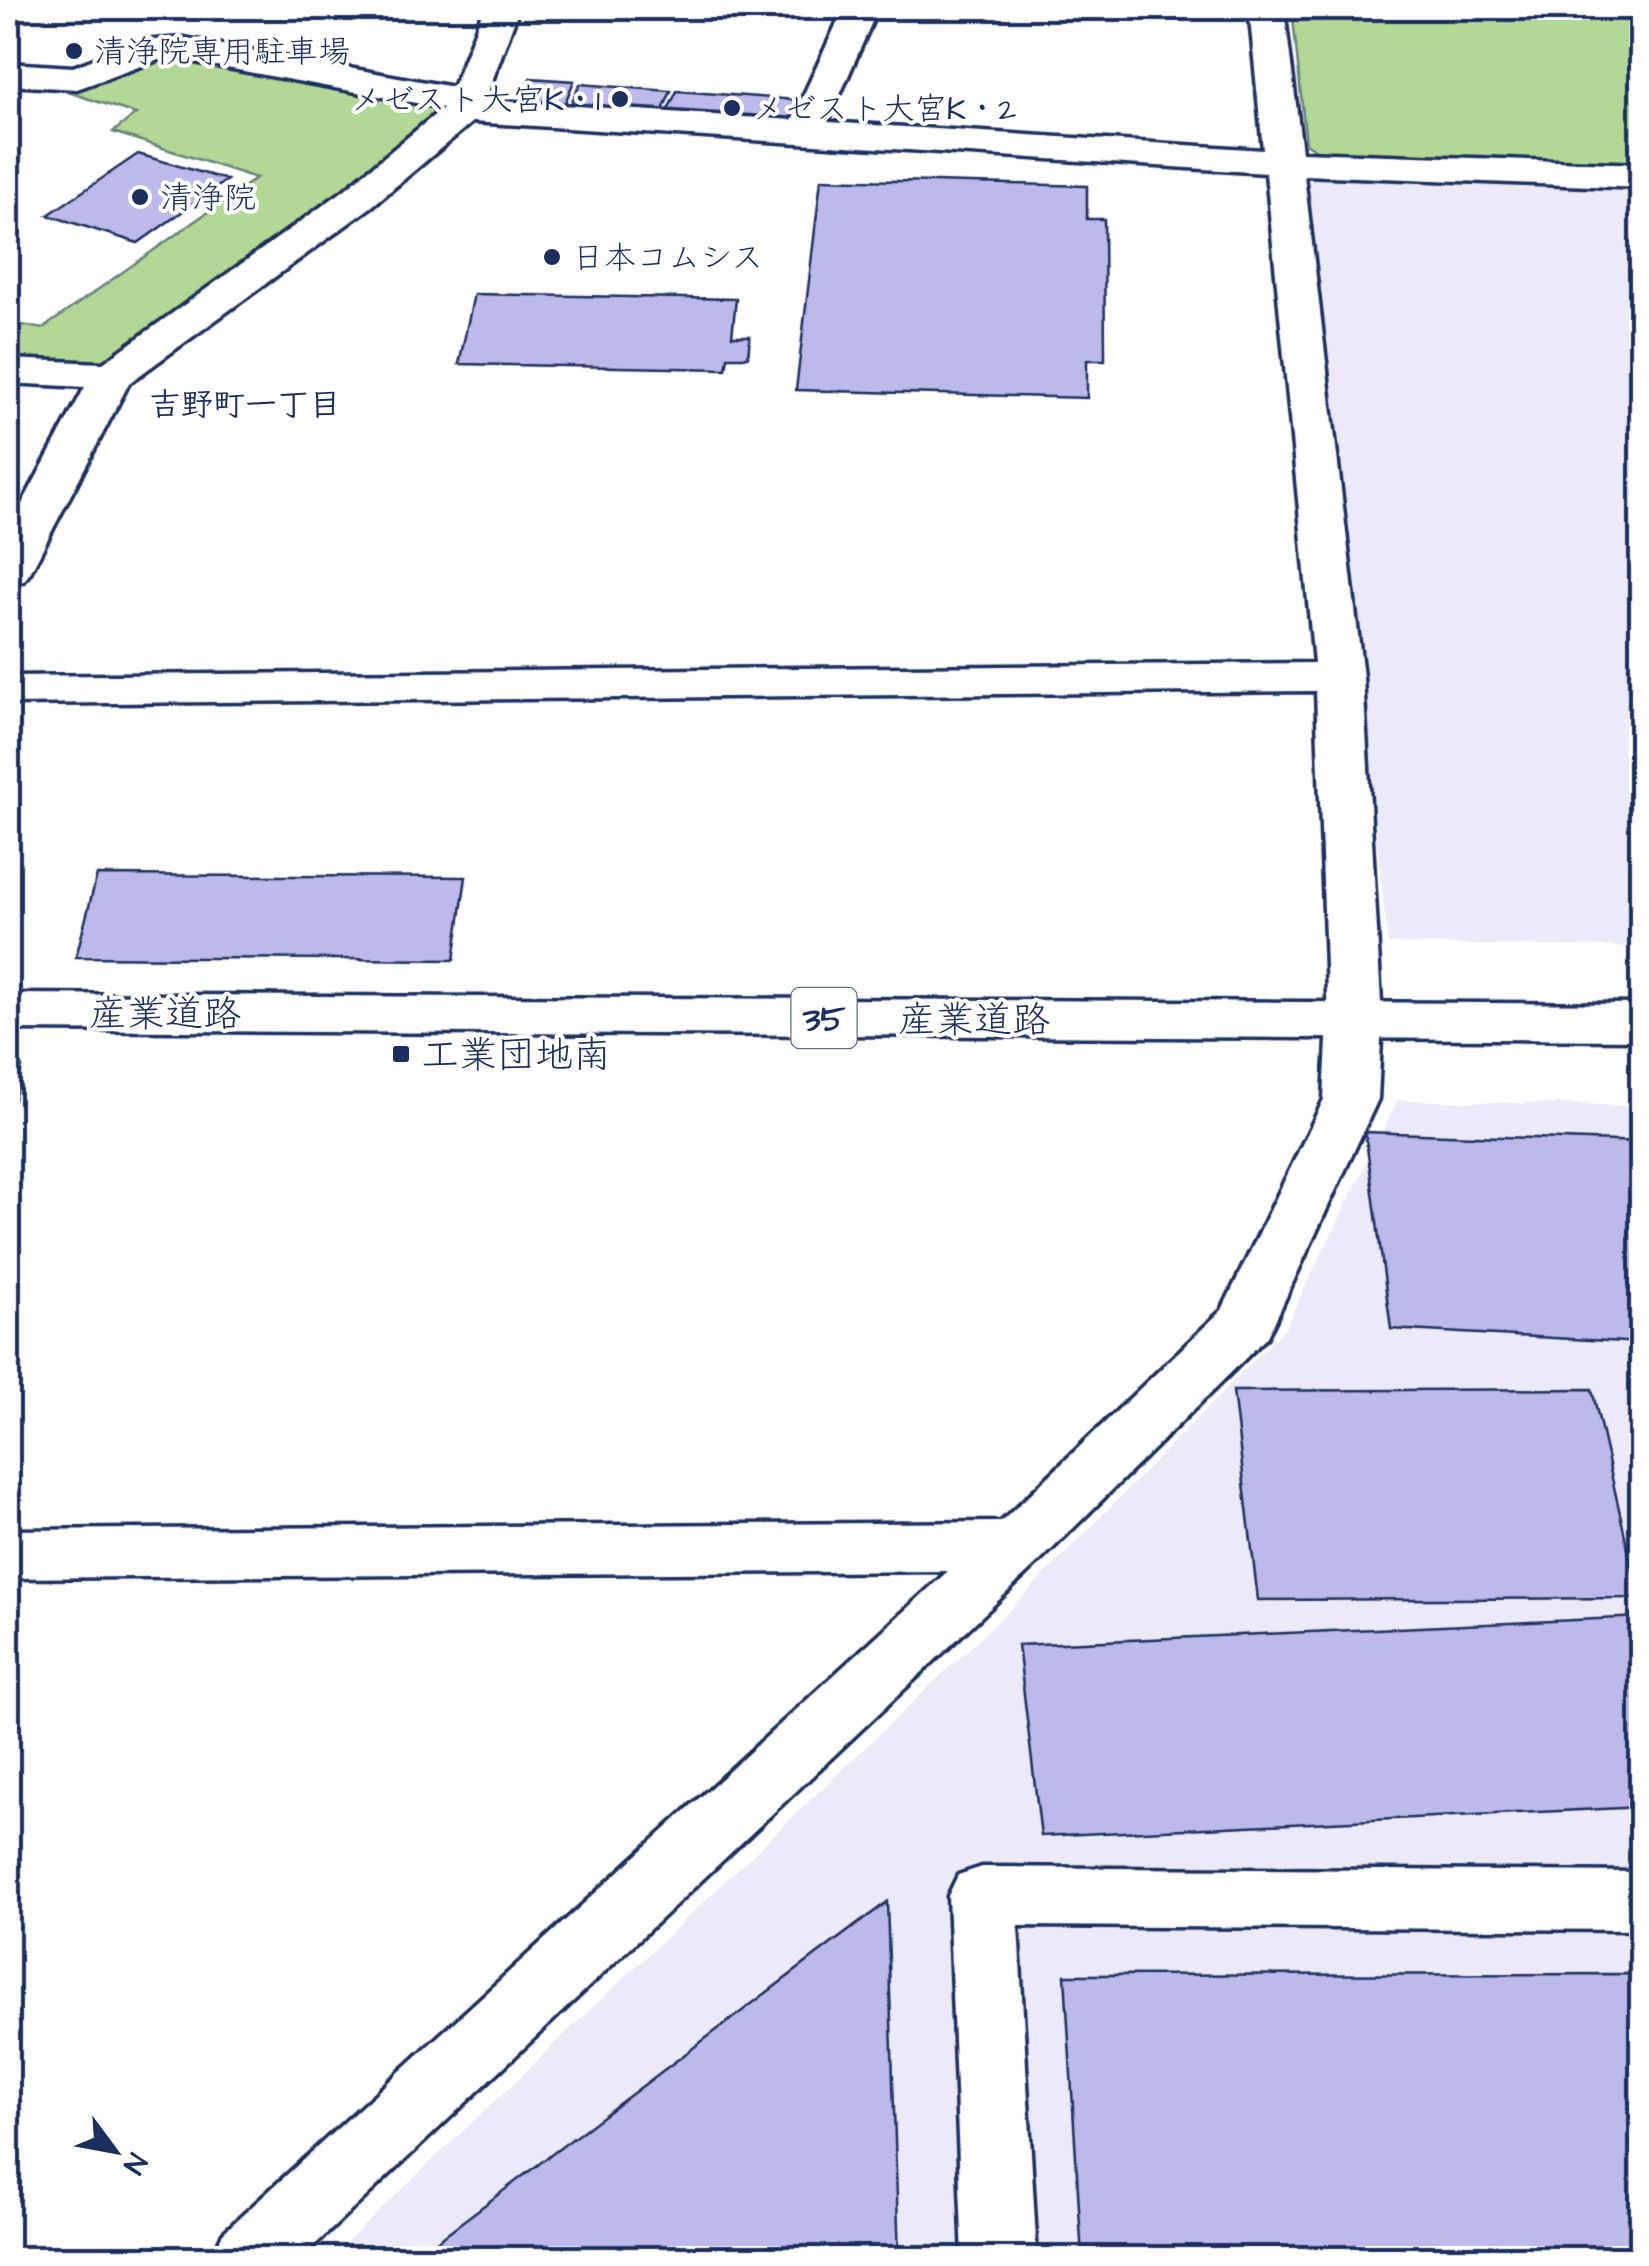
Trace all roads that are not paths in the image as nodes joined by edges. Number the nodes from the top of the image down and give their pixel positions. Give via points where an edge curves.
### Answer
1 (501, 8) edge
2 (861, 8) edge
3 (1267, 8) edge
4 (8, 74) edge
5 (463, 105) junction
6 (804, 135) junction
7 (1281, 163) junction
8 (1642, 176) edge
9 (8, 371) edge
10 (112, 376) junction
11 (8, 571) edge
12 (1338, 677) junction
13 (8, 690) edge
14 (8, 1012) edge
15 (1355, 1021) junction
16 (1642, 1022) edge
17 (1016, 1546) junction
18 (8, 1554) edge
19 (1642, 1901) edge
20 (248, 2258) edge
21 (1000, 2258) edge

1 - 5 street
2 - 6 street
3 - 7 street
4 - 5 street via 77,78 191,35
5 - 6 street
5 - 10 street via 357,199
6 - 7 street
7 - 8 street
7 - 12 street
9 - 10 street
10 - 11 street
12 - 13 street
12 - 15 street
14 - 15 street, 産業道路 / 35
15 - 16 street, 産業道路 / 35
15 - 17 street via 1351,1099 1245,1323
17 - 18 street
17 - 20 street
19 - 21 street via 982,1896

